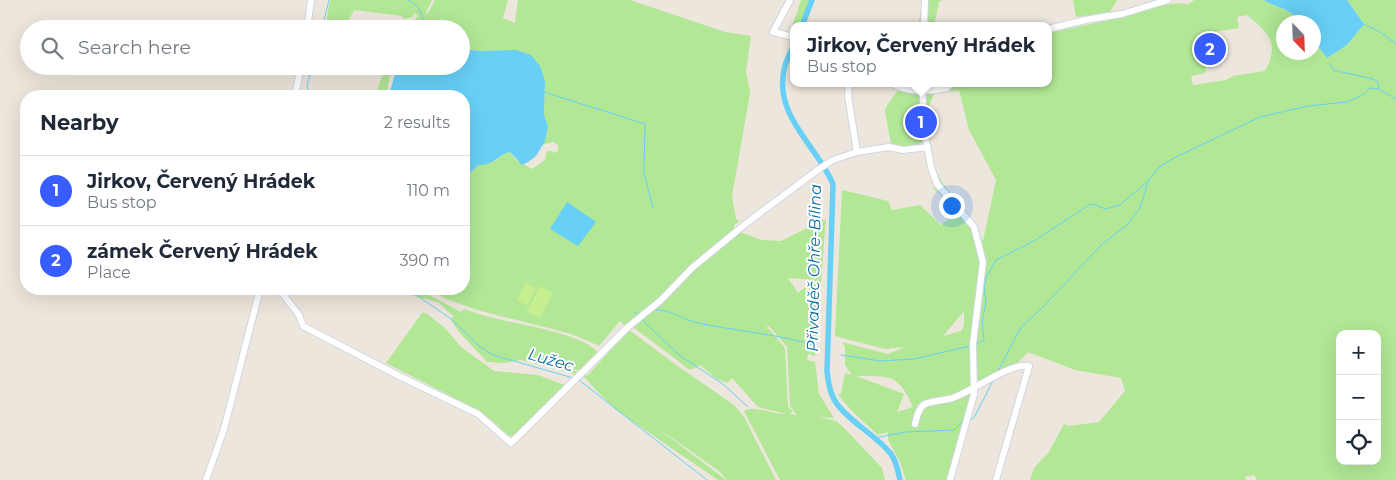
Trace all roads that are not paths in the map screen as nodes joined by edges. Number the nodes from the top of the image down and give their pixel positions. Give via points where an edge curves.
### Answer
1 (311, 0) edge
2 (790, 0) edge
3 (925, 0) edge
4 (1168, 0) edge
5 (308, 20) edge
6 (924, 22) edge
7 (1052, 28) edge
8 (790, 36) edge
9 (299, 75) edge
10 (849, 87) edge
11 (897, 87) edge
12 (922, 87) edge
13 (948, 87) edge
14 (296, 90) edge
15 (922, 92) junction
16 (928, 147) junction
17 (857, 152) junction
18 (258, 295) edge
19 (284, 295) edge
20 (974, 389) junction
21 (915, 424) dead end
22 (206, 480) edge
23 (950, 480) edge
24 (996, 480) edge

1 - 5 street
2 - 8 street via 773,32
3 - 6 street
4 - 7 street via 1122,14
9 - 14 street
10 - 17 street
11 - 15 street
12 - 15 street
13 - 15 street
15 - 16 street
16 - 17 street via 903,150 889,147
16 - 20 street via 937,184 974,227 983,262 973,347
17 - 19 street via 819,169 693,267 510,443 478,414 303,326
18 - 22 street via 224,429
20 - 21 street via 924,405
20 - 23 street
20 - 24 street via 1012,368 1029,366

